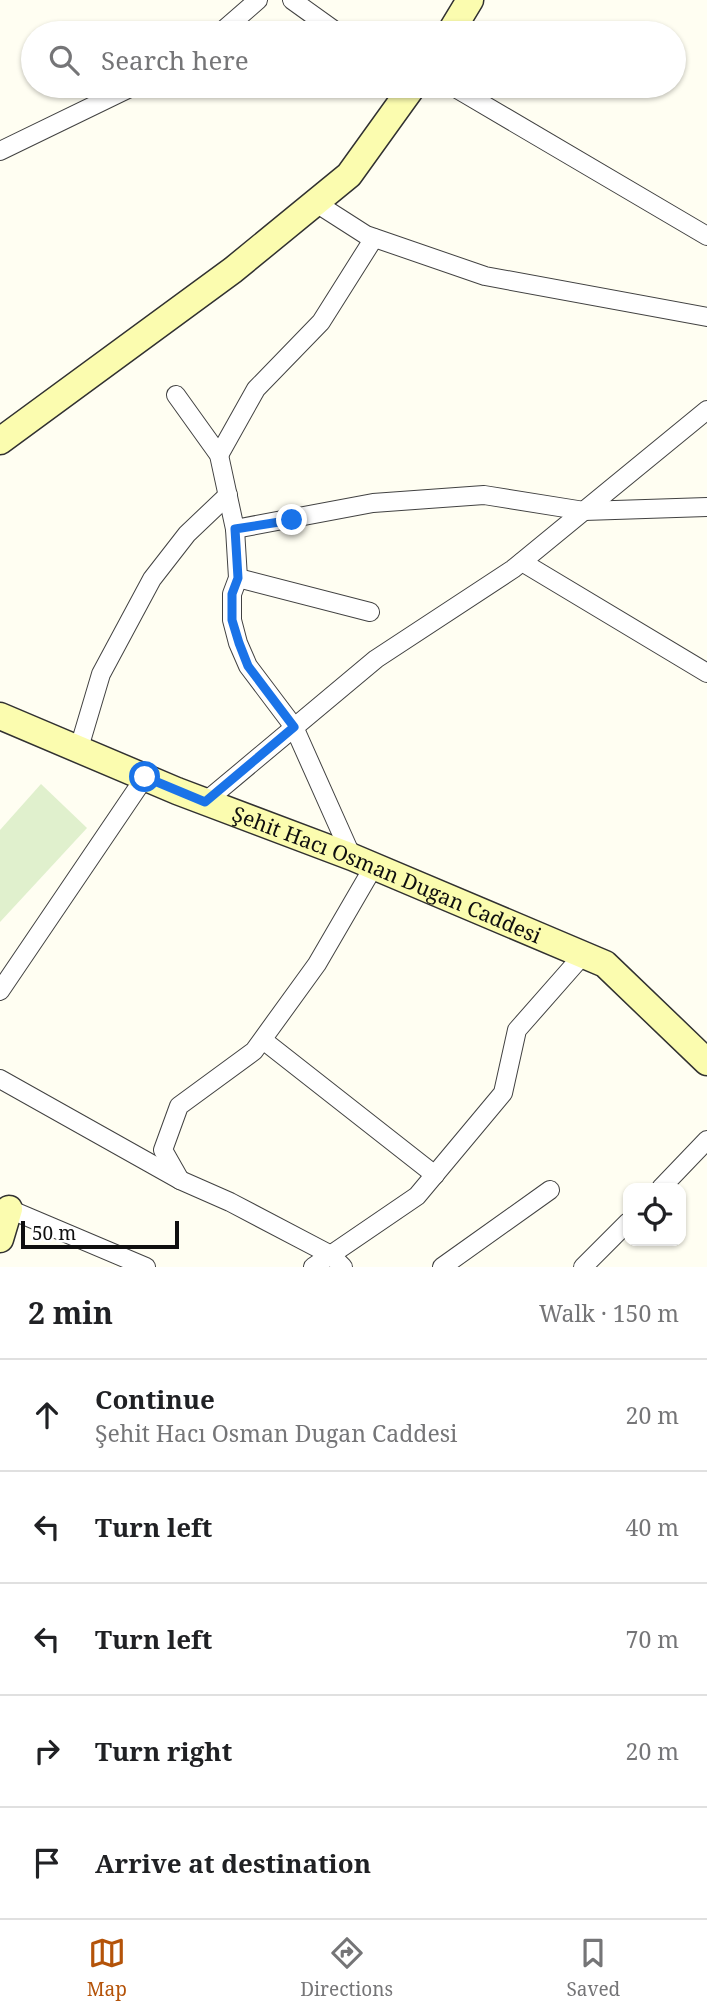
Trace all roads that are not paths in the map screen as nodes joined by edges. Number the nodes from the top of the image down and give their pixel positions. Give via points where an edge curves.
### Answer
1 (258, 0) edge
2 (292, 0) edge
3 (470, 0) edge
4 (234, 21) edge
5 (321, 21) edge
6 (457, 21) edge
7 (110, 98) edge
8 (404, 98) edge
9 (472, 98) edge
10 (0, 151) edge
11 (316, 203) junction
12 (707, 236) edge
13 (374, 238) junction
14 (707, 317) edge
15 (176, 395) dead end
16 (707, 410) edge
17 (0, 441) edge
18 (219, 455) junction
19 (228, 495) junction
20 (707, 506) edge
21 (584, 511) junction
22 (235, 529) junction
23 (522, 562) junction
24 (238, 578) junction
25 (370, 612) dead end
26 (707, 673) edge
27 (0, 716) edge
28 (294, 727) junction
29 (79, 748) junction
30 (145, 777) junction
31 (205, 802) junction
32 (363, 862) junction
33 (583, 955) junction
34 (0, 992) edge
35 (262, 1040) junction
36 (707, 1062) edge
37 (0, 1079) edge
38 (707, 1140) edge
39 (435, 1175) junction
40 (180, 1180) junction
41 (667, 1183) edge
42 (550, 1190) dead end
43 (9, 1209) joint
44 (623, 1227) edge
45 (0, 1239) edge
46 (337, 1261) edge
47 (146, 1267) edge
48 (313, 1267) edge
49 (442, 1267) edge
50 (583, 1267) edge

1 - 4 street
2 - 5 street
3 - 6 street
7 - 10 street
8 - 11 street via 349,175
9 - 12 street
11 - 13 street
11 - 17 street via 233,270
13 - 14 street via 485,276
13 - 18 street via 321,322 256,389
15 - 18 street
16 - 21 street
18 - 19 street
19 - 22 street
19 - 29 street via 187,534 152,579 101,674
20 - 21 street
21 - 22 street via 484,495 373,503
21 - 23 street
22 - 24 street
23 - 26 street
23 - 28 street via 376,659
24 - 25 street
24 - 28 street via 232,594 232,620 239,643 248,666
27 - 29 street, Şehit Hacı Osman Dugan Caddesi
28 - 31 street
28 - 32 street
29 - 30 street, Şehit Hacı Osman Dugan Caddesi
30 - 31 street, Şehit Hacı Osman Dugan Caddesi
30 - 34 street
31 - 32 street, Şehit Hacı Osman Dugan Caddesi
32 - 33 street, Şehit Hacı Osman Dugan Caddesi
32 - 35 street via 317,964
33 - 36 street, Şehit Hacı Osman Dugan Caddesi via 605,964
33 - 39 street via 517,1030 503,1093
35 - 39 street
35 - 40 street via 254,1051 179,1106 163,1150
37 - 40 street
38 - 41 street
39 - 46 street via 417,1196
40 - 46 street
42 - 49 street
43 - 45 street
43 - 47 street
44 - 50 street
46 - 48 street

